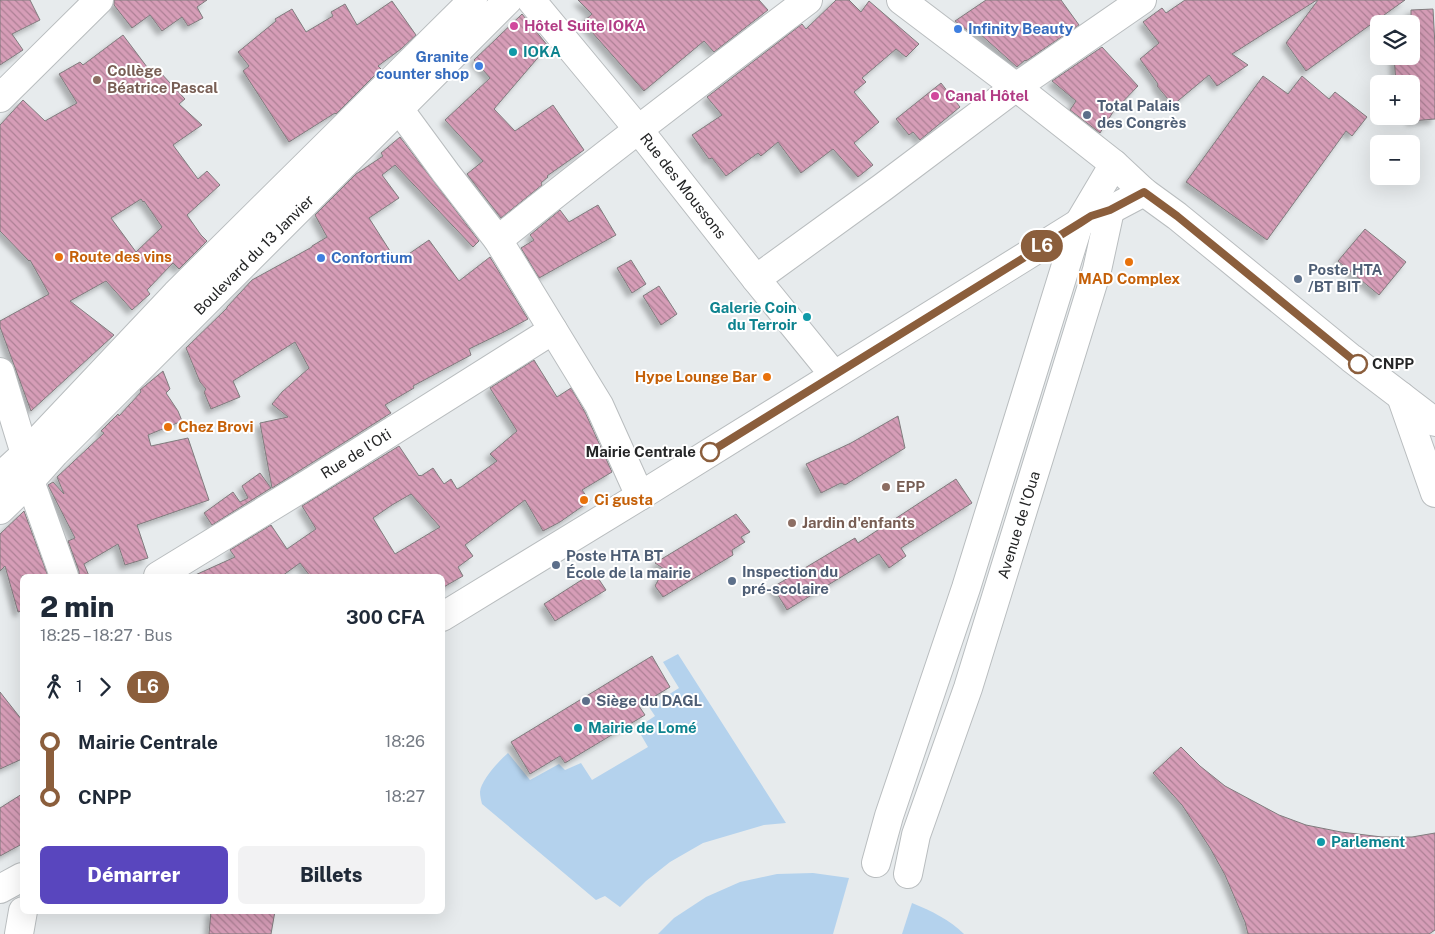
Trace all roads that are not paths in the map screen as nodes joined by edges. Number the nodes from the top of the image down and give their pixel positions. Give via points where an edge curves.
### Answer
1 (99, 0) edge
2 (473, 0) edge
3 (508, 0) edge
4 (531, 0) edge
5 (808, 0) edge
6 (901, 0) edge
7 (1142, 0) edge
8 (1016, 86) junction
9 (0, 98) edge
10 (399, 110) junction
11 (638, 129) junction
12 (1114, 164) junction
13 (1144, 192) junction
14 (1110, 210) junction
15 (1080, 223) junction
16 (498, 240) junction
17 (756, 279) junction
18 (553, 330) junction
19 (0, 372) edge
20 (834, 375) junction
21 (1401, 396) junction
22 (1435, 422) edge
23 (25, 454) junction
24 (0, 477) edge
25 (30, 481) junction
26 (1435, 493) edge
27 (640, 496) junction
28 (0, 510) edge
29 (63, 574) edge
30 (161, 574) edge
31 (445, 615) edge
32 (876, 863) dead end
33 (908, 874) dead end
34 (20, 878) edge
35 (0, 889) edge
36 (23, 914) edge
37 (20, 934) edge

1 - 9 main road
2 - 23 main road, Boulevard du 13 Janvier via 176,294
3 - 10 main road, Boulevard du 13 Janvier
4 - 11 main road, Rue des Moussons
5 - 11 main road
6 - 8 main road
7 - 8 main road
8 - 12 main road
8 - 17 main road
10 - 16 main road
10 - 25 main road, Boulevard du 13 Janvier
11 - 16 main road
11 - 17 main road, Rue des Moussons
12 - 13 main road
12 - 15 main road
13 - 14 main road
13 - 21 main road
14 - 15 main road
14 - 33 main road, Avenue de l'Oua via 1087,305 968,688 916,834
15 - 20 main road
15 - 32 main road
16 - 18 main road
17 - 20 main road, Rue des Moussons
18 - 27 main road via 599,405
18 - 30 main road, Rue de l'Oti
19 - 23 main road
20 - 27 main road
21 - 22 main road
21 - 26 main road
23 - 24 main road, Boulevard du 13 Janvier
23 - 25 main road
25 - 28 main road, Boulevard du 13 Janvier
25 - 29 main road
27 - 31 main road
34 - 35 main road
36 - 37 main road

